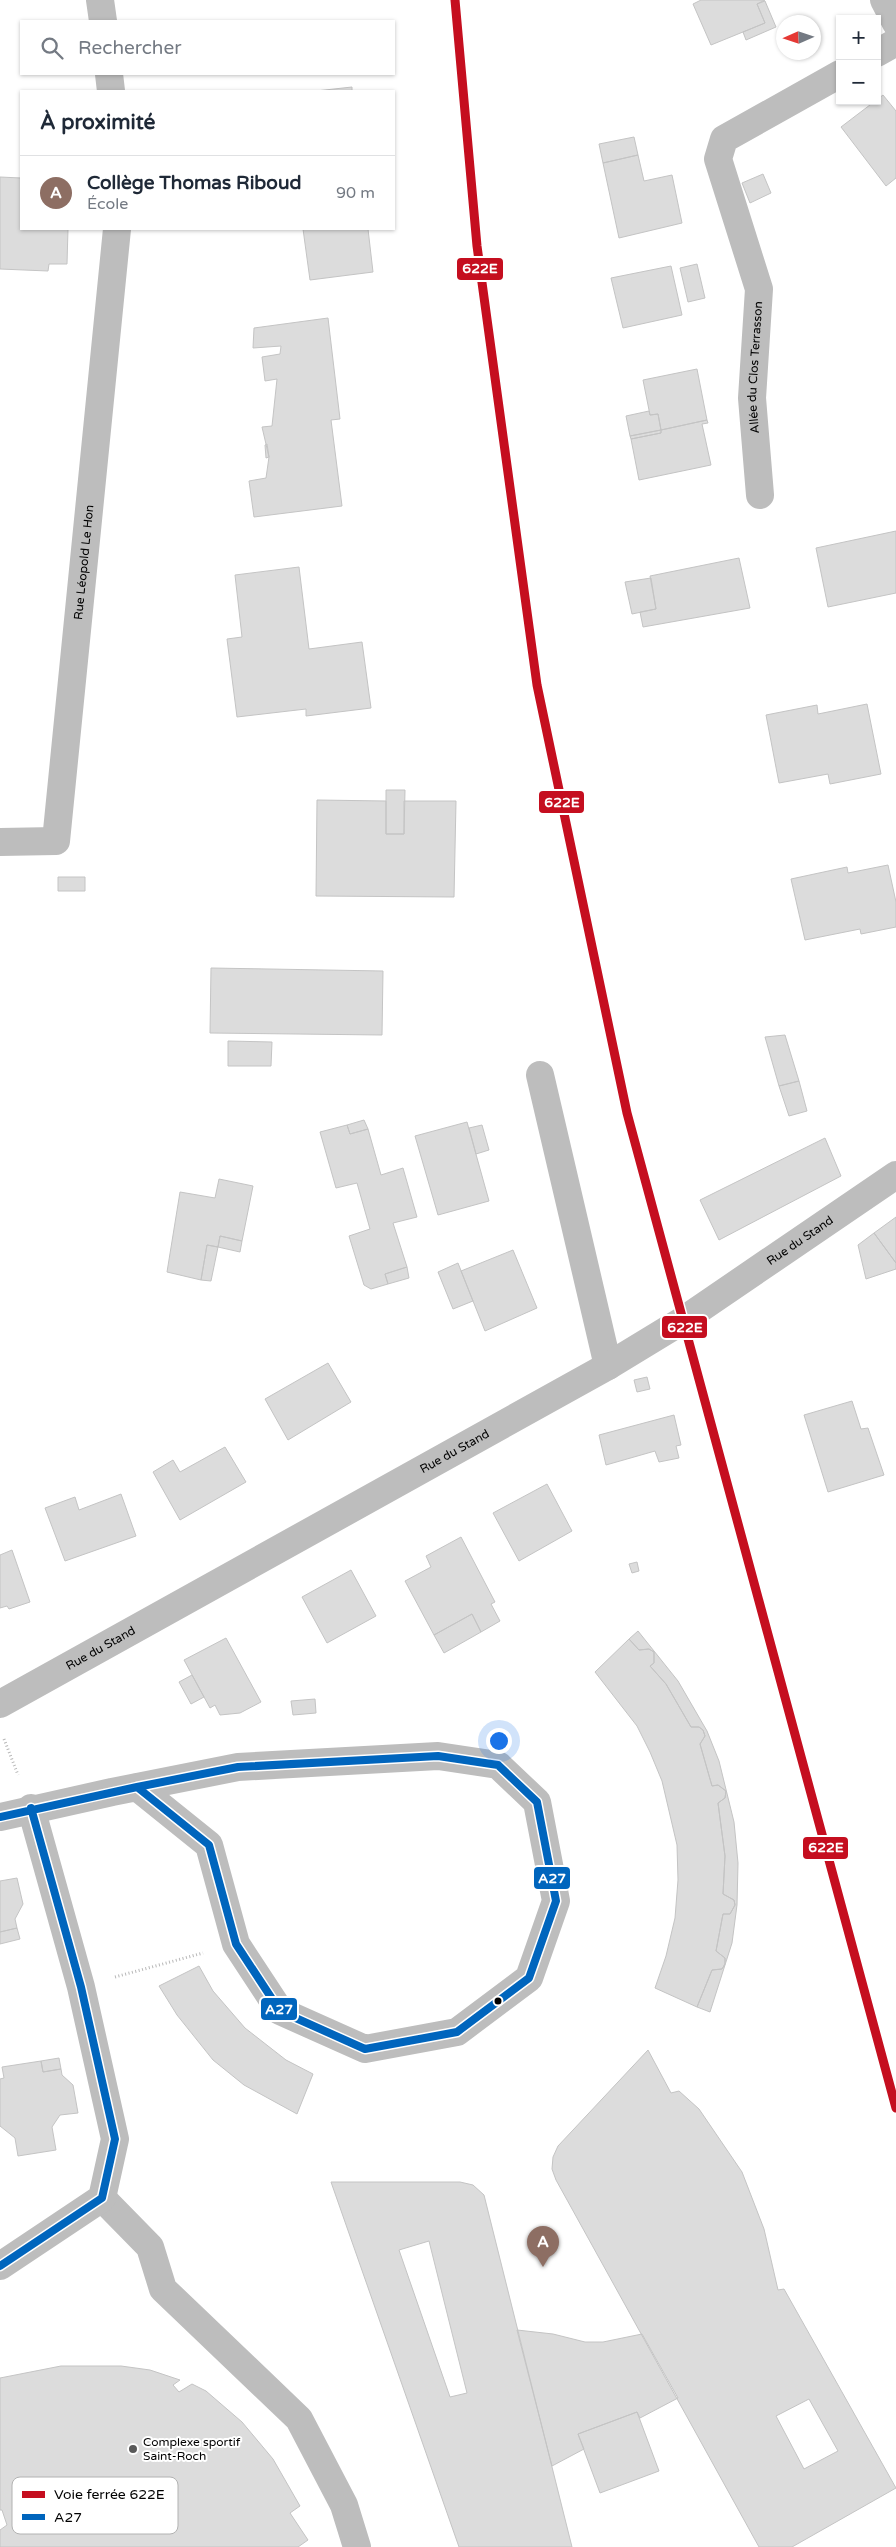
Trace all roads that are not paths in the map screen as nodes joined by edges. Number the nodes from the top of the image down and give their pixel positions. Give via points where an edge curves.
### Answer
1 (100, 0) edge
2 (884, 0) edge
3 (103, 20) edge
4 (896, 23) edge
5 (896, 42) edge
6 (881, 51) edge
7 (109, 75) edge
8 (836, 76) edge
9 (111, 90) edge
10 (118, 230) edge
11 (760, 495) dead end
12 (0, 842) edge
13 (540, 1075) dead end
14 (896, 1175) edge
15 (608, 1366) junction
16 (0, 1704) edge
17 (137, 1787) junction
18 (32, 1808) junction
19 (0, 1817) edge
20 (102, 2198) junction
21 (0, 2266) edge
22 (357, 2547) edge

1 - 3 street
2 - 4 street
5 - 6 street
7 - 9 street
8 - 11 street, Allée du Clos Terrasson via 724,139 718,159 759,289 752,398
10 - 12 street, Rue Léopold Le Hon via 56,841
13 - 15 street
14 - 15 street, Rue du Stand via 682,1321
15 - 16 street, Rue du Stand
17 - 17 street via 209,1845 236,1944 280,2011 365,2049 457,2032 529,1978 556,1901 537,1802 498,1765 438,1756 238,1767
17 - 18 street
18 - 19 street
18 - 20 street via 81,1987 115,2139
20 - 21 street
20 - 22 street via 150,2247 163,2289 299,2419 344,2505

